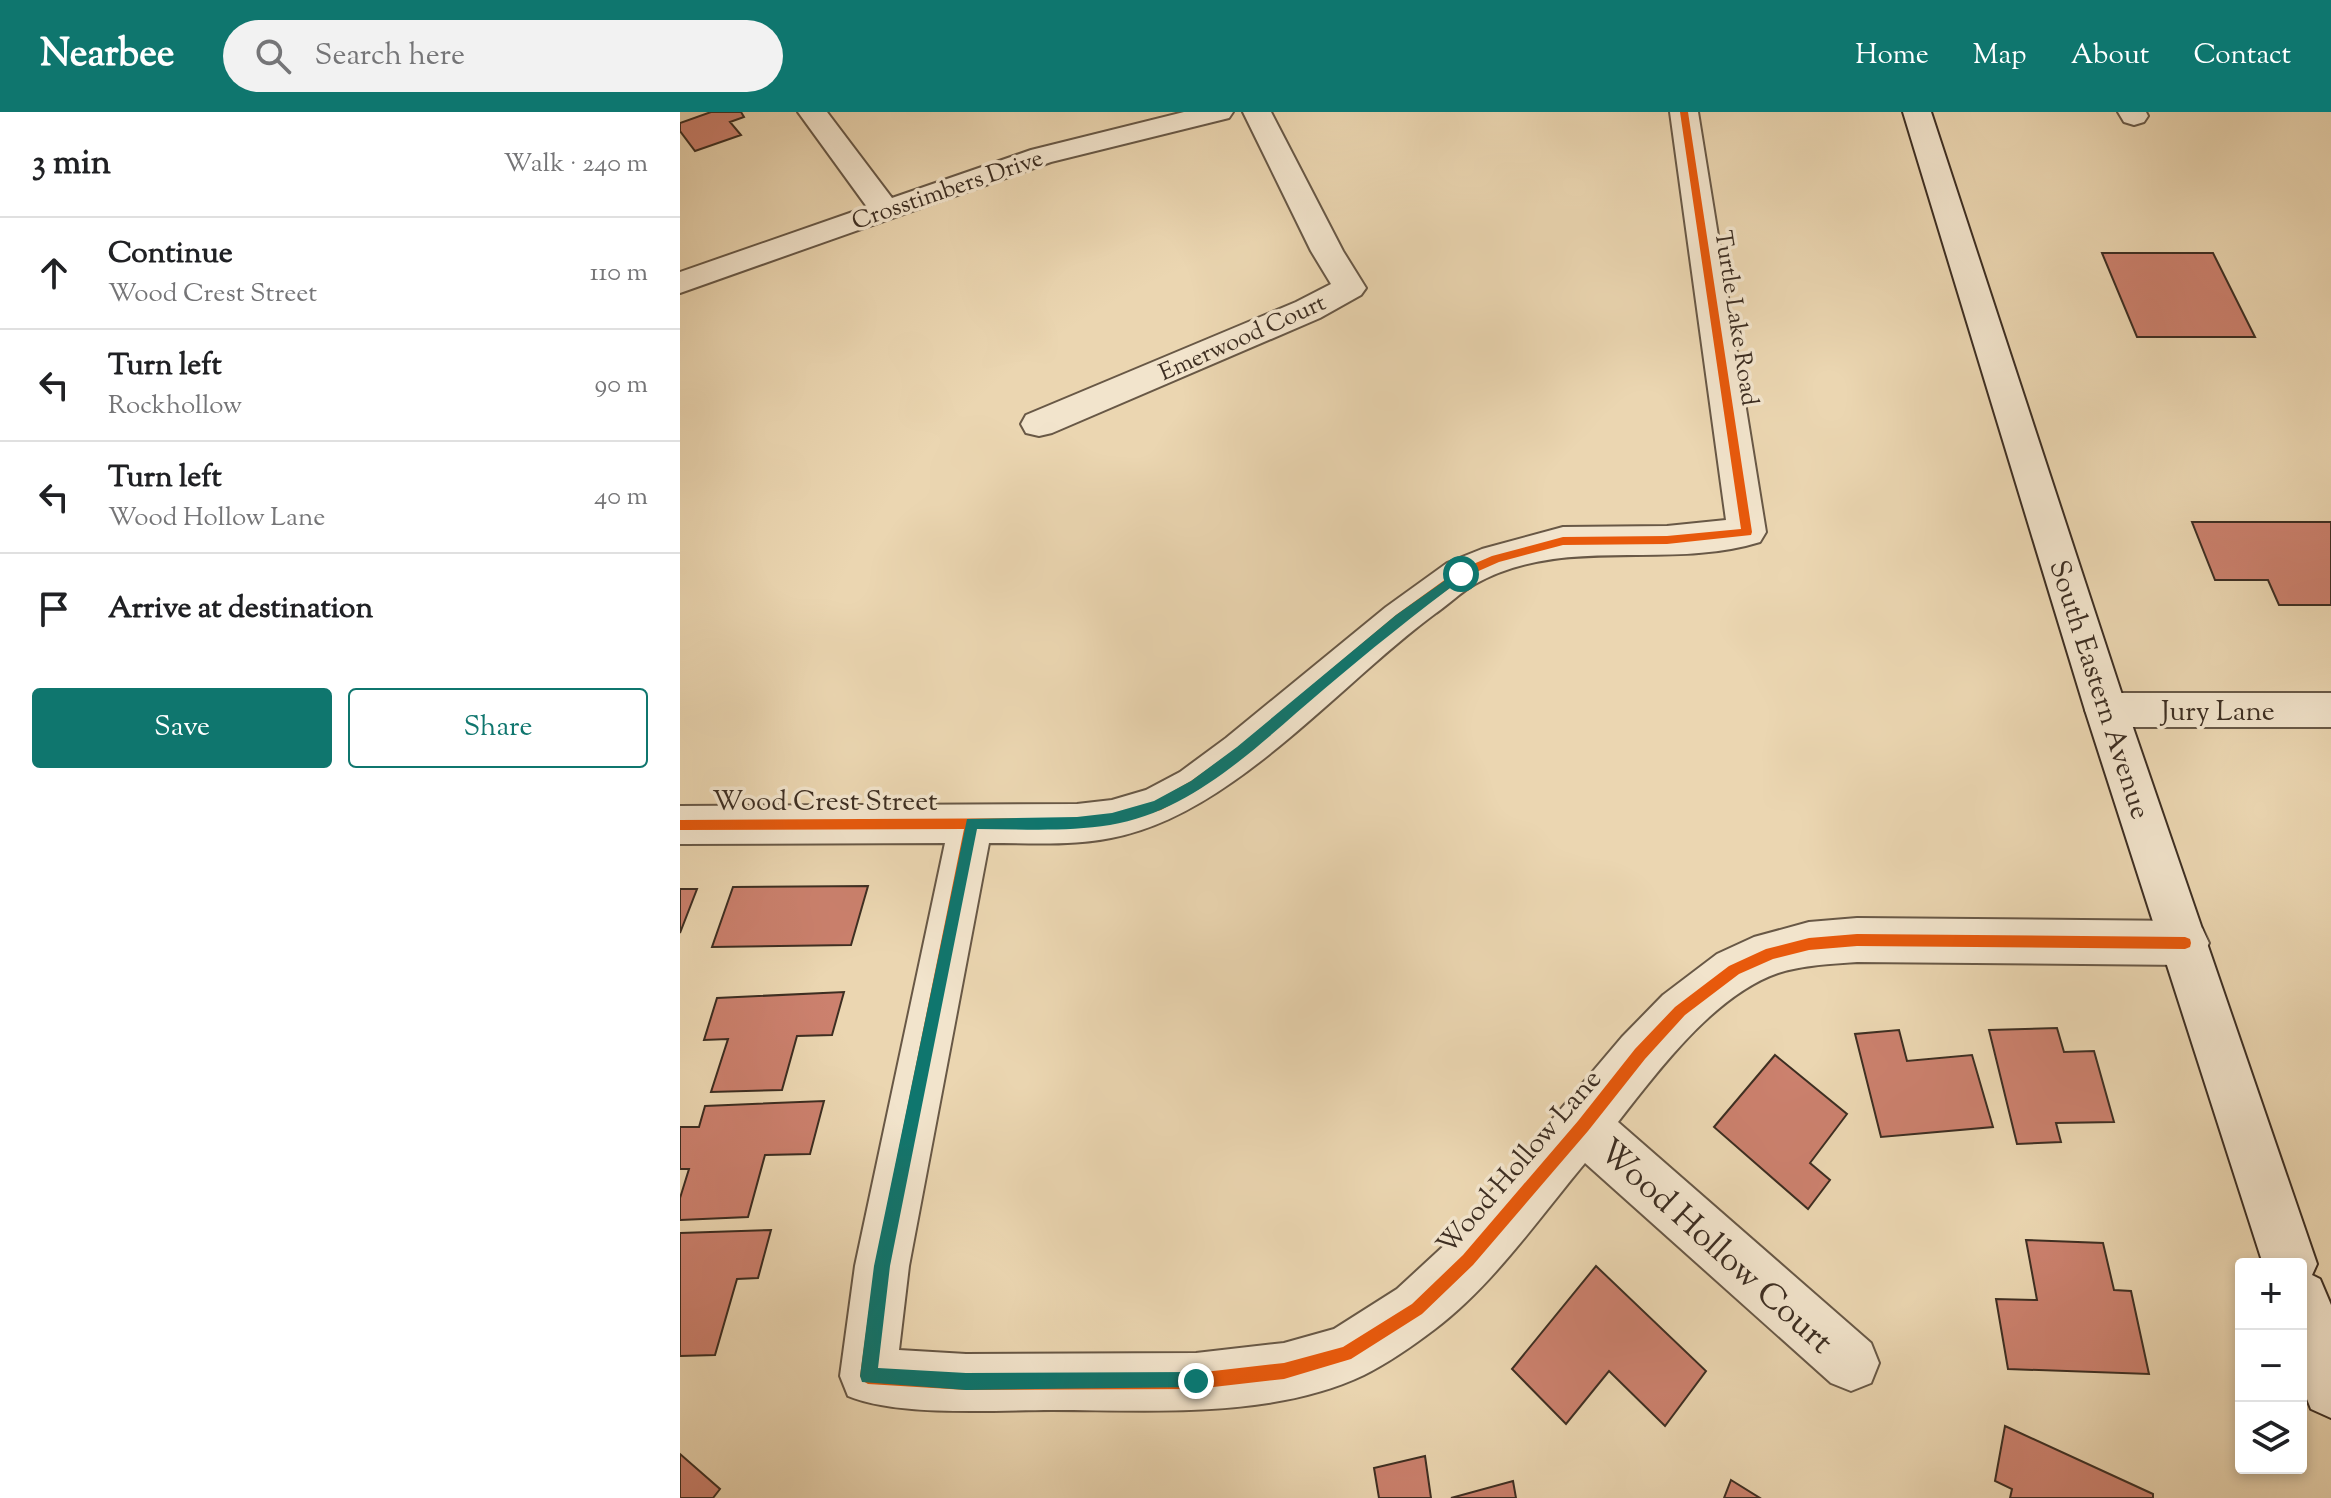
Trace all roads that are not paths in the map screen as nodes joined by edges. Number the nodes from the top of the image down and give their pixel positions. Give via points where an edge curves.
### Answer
1 (812, 112) edge
2 (1219, 112) edge
3 (1257, 112) edge
4 (1684, 112) edge
5 (1917, 112) edge
6 (1142, 120) edge
7 (885, 210) junction
8 (680, 283) edge
9 (1039, 424) dead end
10 (1747, 532) joint
11 (2106, 710) junction
12 (2331, 710) edge
13 (971, 823) junction
14 (680, 825) edge
15 (2185, 943) junction
16 (1583, 1126) junction
17 (2288, 1258) edge
18 (2307, 1316) edge
19 (1851, 1363) dead end
20 (2331, 1389) edge

1 - 7 street
2 - 6 street, Crosstimbers Drive
3 - 9 street, Emerwood Court via 1350,288
4 - 10 street, Turtle Lake Road
5 - 11 street, South Eastern Avenue
6 - 7 street, Crosstimbers Drive
7 - 8 street, Crosstimbers Drive
10 - 13 street, Wood Crest Street via 1667,540 1563,541 1496,559 1430,595 1241,751 1157,806 1077,823
11 - 12 street, Jury Lane
11 - 15 street, South Eastern Avenue
13 - 14 street, Wood Crest Street
13 - 16 street, Wood Hollow Lane via 882,1266 868,1376 966,1382 1196,1381 1284,1371 1346,1354 1428,1299
15 - 16 street, Wood Hollow Lane via 1857,940 1771,953 1734,970 1680,1011
15 - 17 street, South Eastern Avenue
16 - 19 street, Wood Hollow Court
18 - 20 street

